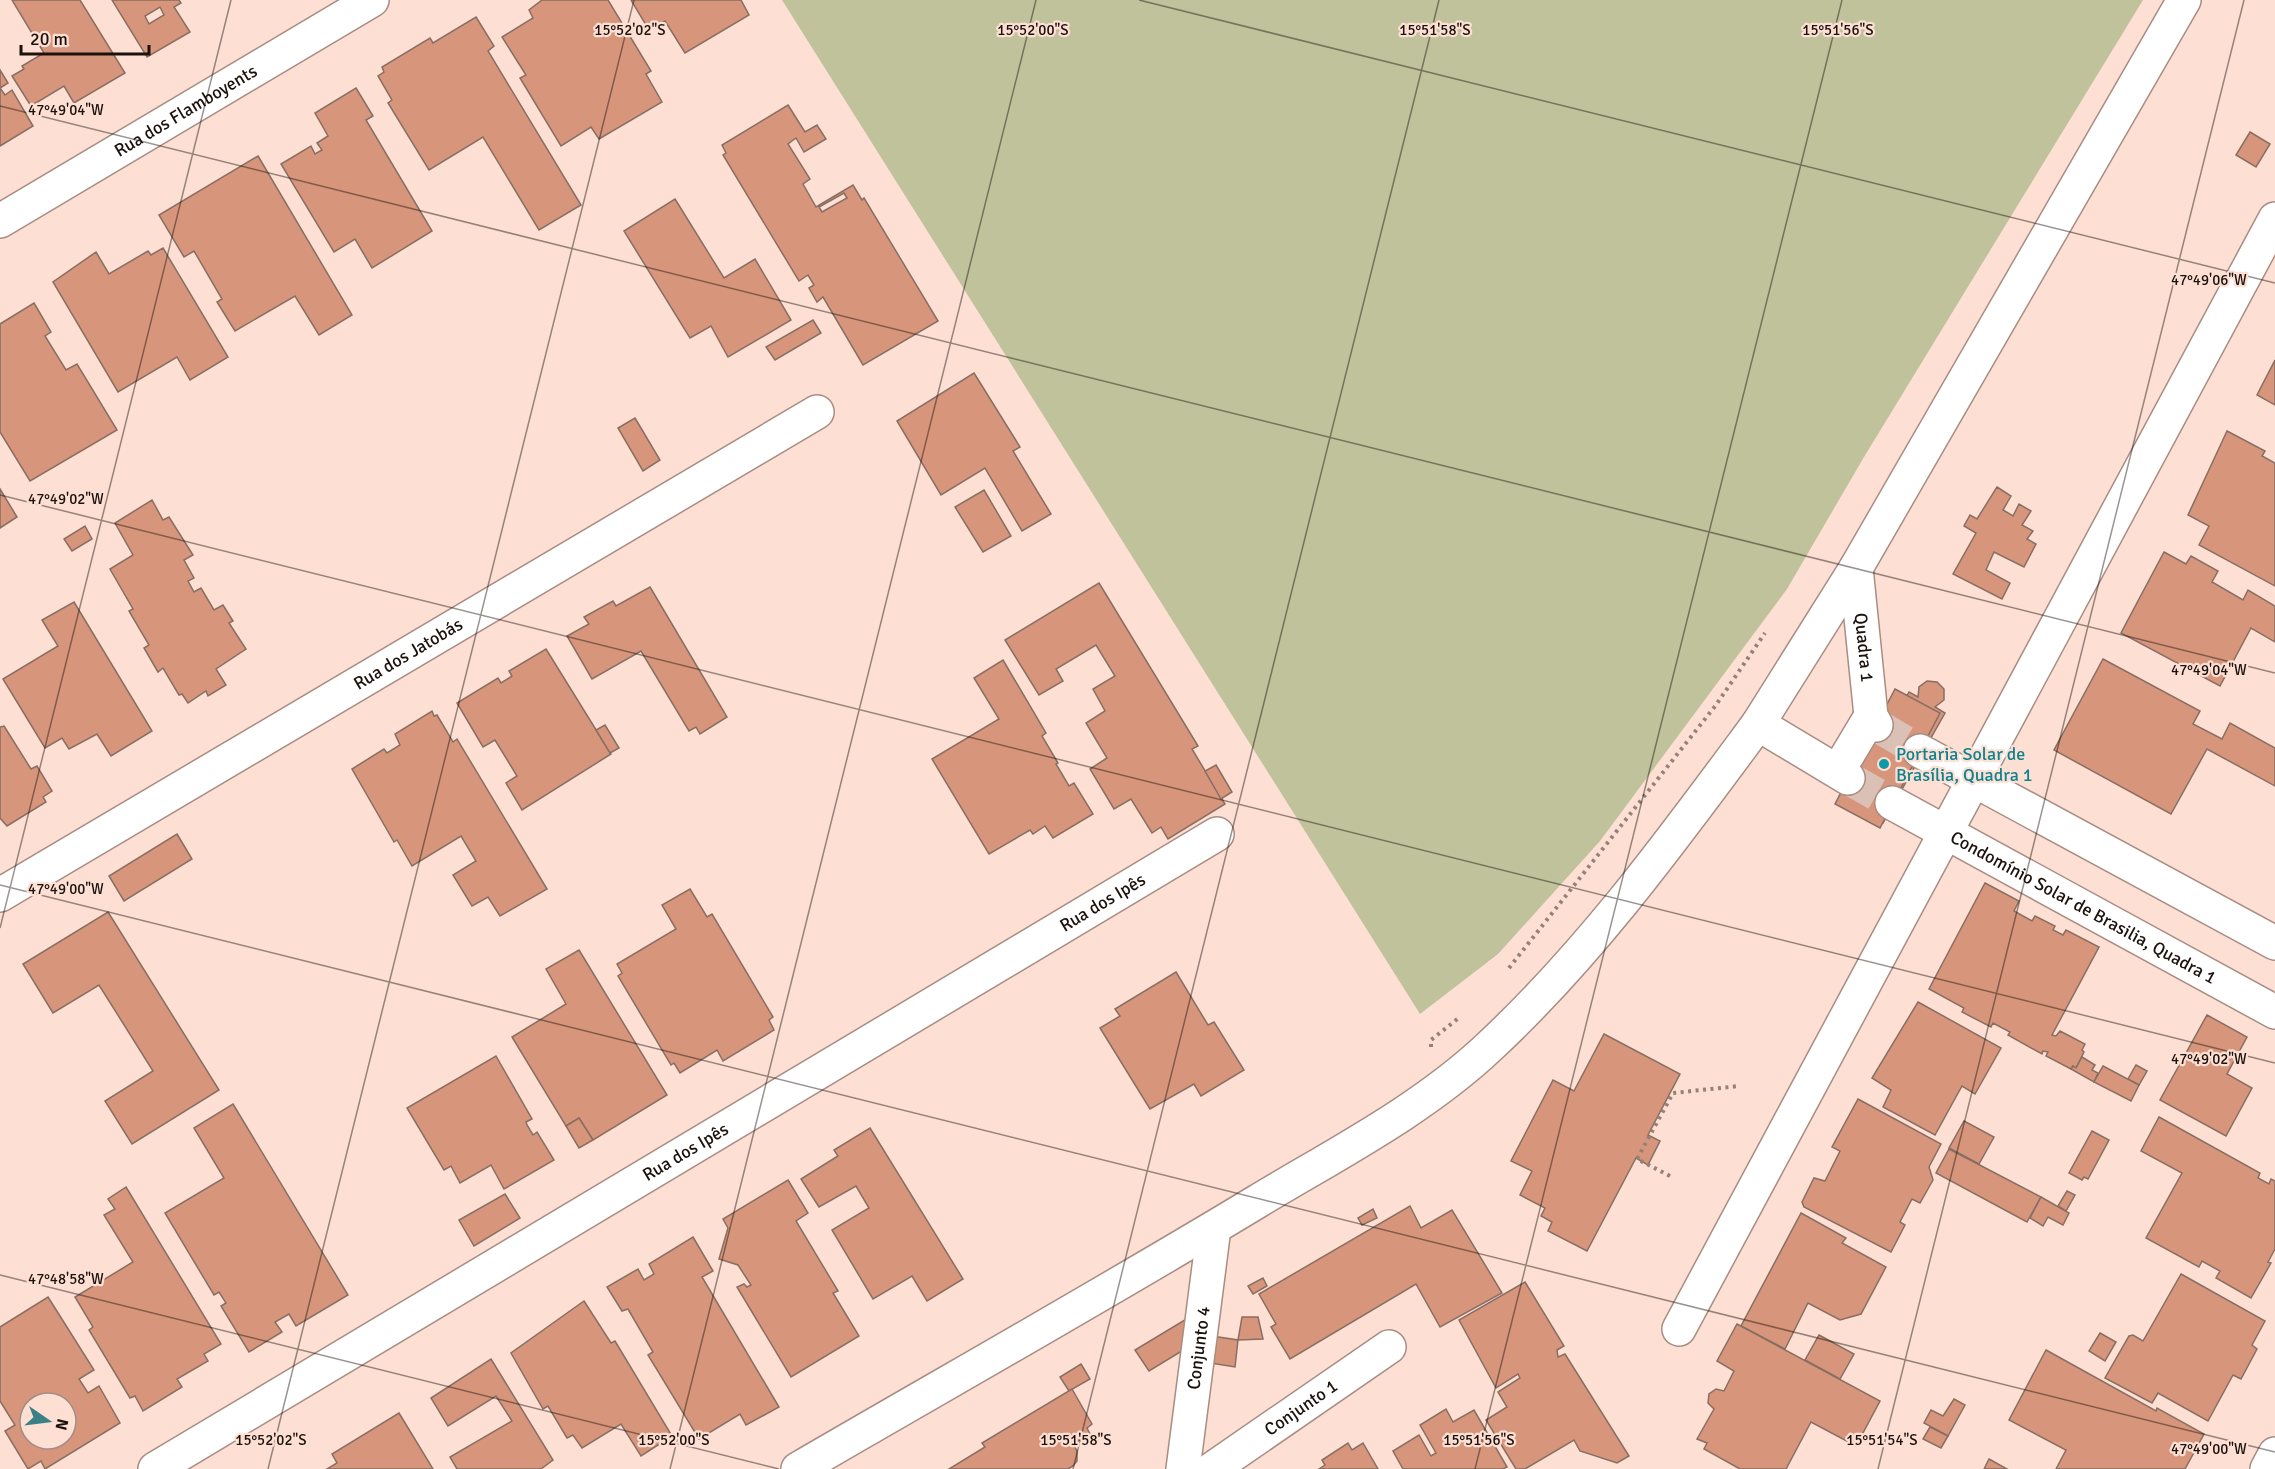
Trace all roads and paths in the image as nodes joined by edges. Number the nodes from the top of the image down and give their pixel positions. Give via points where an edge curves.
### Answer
1 (372, 0) edge
2 (2184, 0) edge
3 (2275, 219) edge
4 (0, 221) edge
5 (818, 412) dead end
6 (1856, 568) junction
7 (1768, 630) dead end
8 (1758, 724) junction
9 (1920, 751) tunnel mouth
10 (1974, 779) junction
11 (1892, 803) tunnel mouth
12 (1946, 833) junction
13 (1217, 834) dead end
14 (0, 895) edge
15 (2275, 943) edge
16 (1502, 977) dead end
17 (1468, 1011) dead end
18 (2275, 1012) edge
19 (1739, 1086) dead end
20 (1430, 1095) junction
21 (1670, 1176) dead end
22 (1214, 1228) junction
23 (1679, 1329) dead end
24 (1389, 1347) dead end
25 (2275, 1454) edge
26 (155, 1469) edge
27 (798, 1469) edge
28 (1183, 1469) edge
29 (1212, 1469) edge
30 (2267, 1469) edge

1 - 4 street, Rua dos Flamboyents
2 - 6 street
3 - 10 street
5 - 14 street, Rua dos Jatobás
6 - 8 street
6 - 8 street, Quadra 1 via 1873,721 1843,774
7 - 16 path via 1716,705
8 - 20 street via 1644,878 1563,970 1489,1048
9 - 10 street
10 - 12 street
10 - 15 street
11 - 12 street, Condomínio Solar de Brasilia, Quadra 1
12 - 18 street, Condomínio Solar de Brasilia, Quadra 1
12 - 23 street
13 - 26 street, Rua dos Ipês
17 - 20 path via 1431,1040
19 - 21 path via 1672,1093 1637,1159
20 - 22 street
22 - 27 street
22 - 28 street, Conjunto 4
24 - 29 street, Conjunto 1
25 - 30 street

